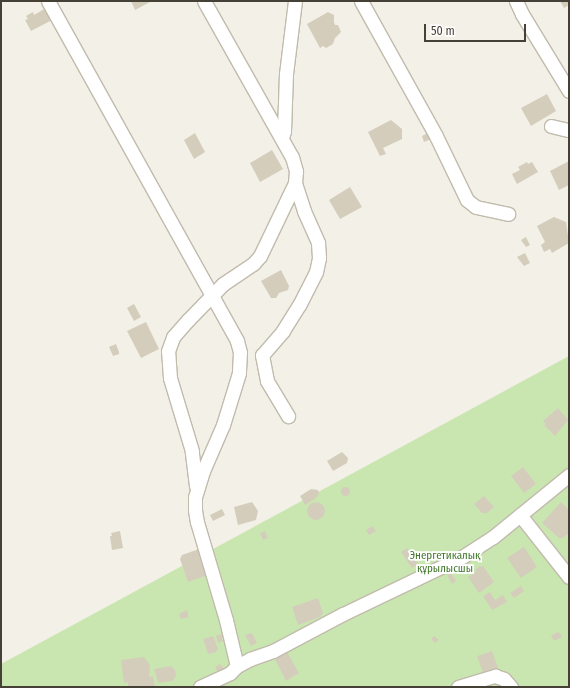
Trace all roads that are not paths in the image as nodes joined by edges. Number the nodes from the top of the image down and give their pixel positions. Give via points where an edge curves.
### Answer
1 (48, 1) edge
2 (204, 1) edge
3 (295, 1) edge
4 (361, 1) edge
5 (516, 1) edge
6 (569, 91) edge
7 (551, 126) dead end
8 (569, 130) edge
9 (282, 138) junction
10 (295, 183) junction
11 (508, 214) dead end
12 (211, 296) junction
13 (288, 416) dead end
14 (569, 475) edge
15 (197, 491) junction
16 (520, 515) junction
17 (569, 577) edge
18 (237, 666) junction
19 (507, 683) edge
20 (207, 686) edge
21 (458, 687) edge

1 - 12 street
2 - 9 street
3 - 9 street via 286,74
4 - 11 street via 436,136 467,200 476,207
5 - 6 street
7 - 8 street
9 - 10 street via 296,171
10 - 12 street via 260,256
10 - 13 street via 318,243 319,258 316,272 299,305 283,331 262,355 267,382
12 - 15 street via 237,341 240,363 223,425
12 - 15 street via 173,337 168,351 170,378 192,451
14 - 16 street
15 - 18 street via 197,522
16 - 17 street
16 - 18 street via 462,557 273,651
18 - 20 street
19 - 21 street via 490,677

